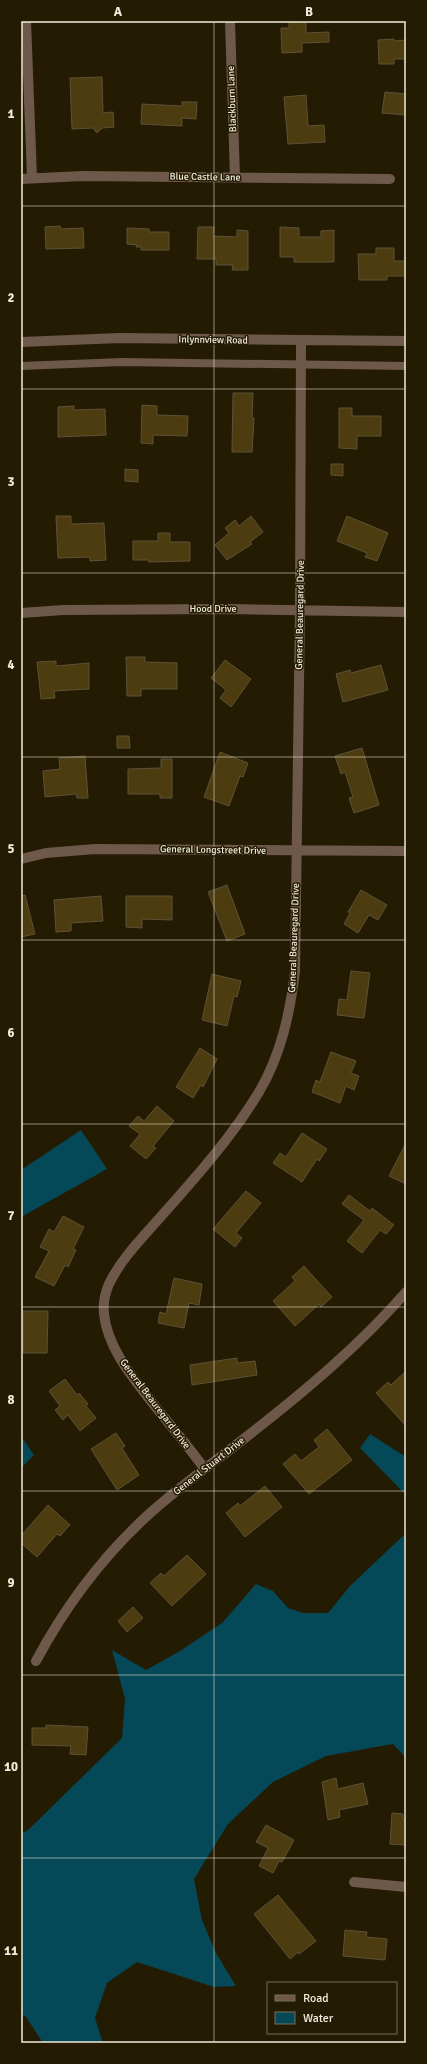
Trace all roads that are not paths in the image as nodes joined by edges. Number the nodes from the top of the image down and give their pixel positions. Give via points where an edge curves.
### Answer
1 (26, 21) edge
2 (230, 21) edge
3 (32, 178) junction
4 (235, 178) junction
5 (21, 179) edge
6 (390, 179) dead end
7 (302, 341) junction
8 (406, 341) edge
9 (21, 342) edge
10 (301, 364) junction
11 (21, 366) edge
12 (406, 366) edge
13 (300, 611) junction
14 (406, 612) edge
15 (21, 613) edge
16 (296, 851) junction
17 (406, 851) edge
18 (21, 859) edge
19 (406, 1292) edge
20 (205, 1469) junction
21 (36, 1661) dead end
22 (354, 1882) dead end
23 (406, 1887) edge

1 - 3 street
2 - 4 street, Blackburn Lane
3 - 4 street, Blue Castle Lane
3 - 5 street, Blue Castle Lane
4 - 6 street, Blue Castle Lane
7 - 8 street, Inlynnview Road
7 - 9 street, Inlynnview Road via 120,338
7 - 10 street, General Beauregard Drive
10 - 11 lane via 106,362
10 - 12 lane
10 - 13 street, General Beauregard Drive
13 - 14 street, Hood Drive
13 - 15 street, Hood Drive via 63,610
13 - 16 street, General Beauregard Drive
16 - 17 street, General Longstreet Drive
16 - 18 street, General Longstreet Drive via 95,849 46,853
16 - 20 street, General Beauregard Drive via 295,971 291,1003 272,1067 248,1109 211,1158 133,1248 104,1297 108,1332 117,1353
19 - 20 street, General Stuart Drive via 358,1343
20 - 21 street, General Stuart Drive via 148,1515 91,1575 68,1607
22 - 23 street

